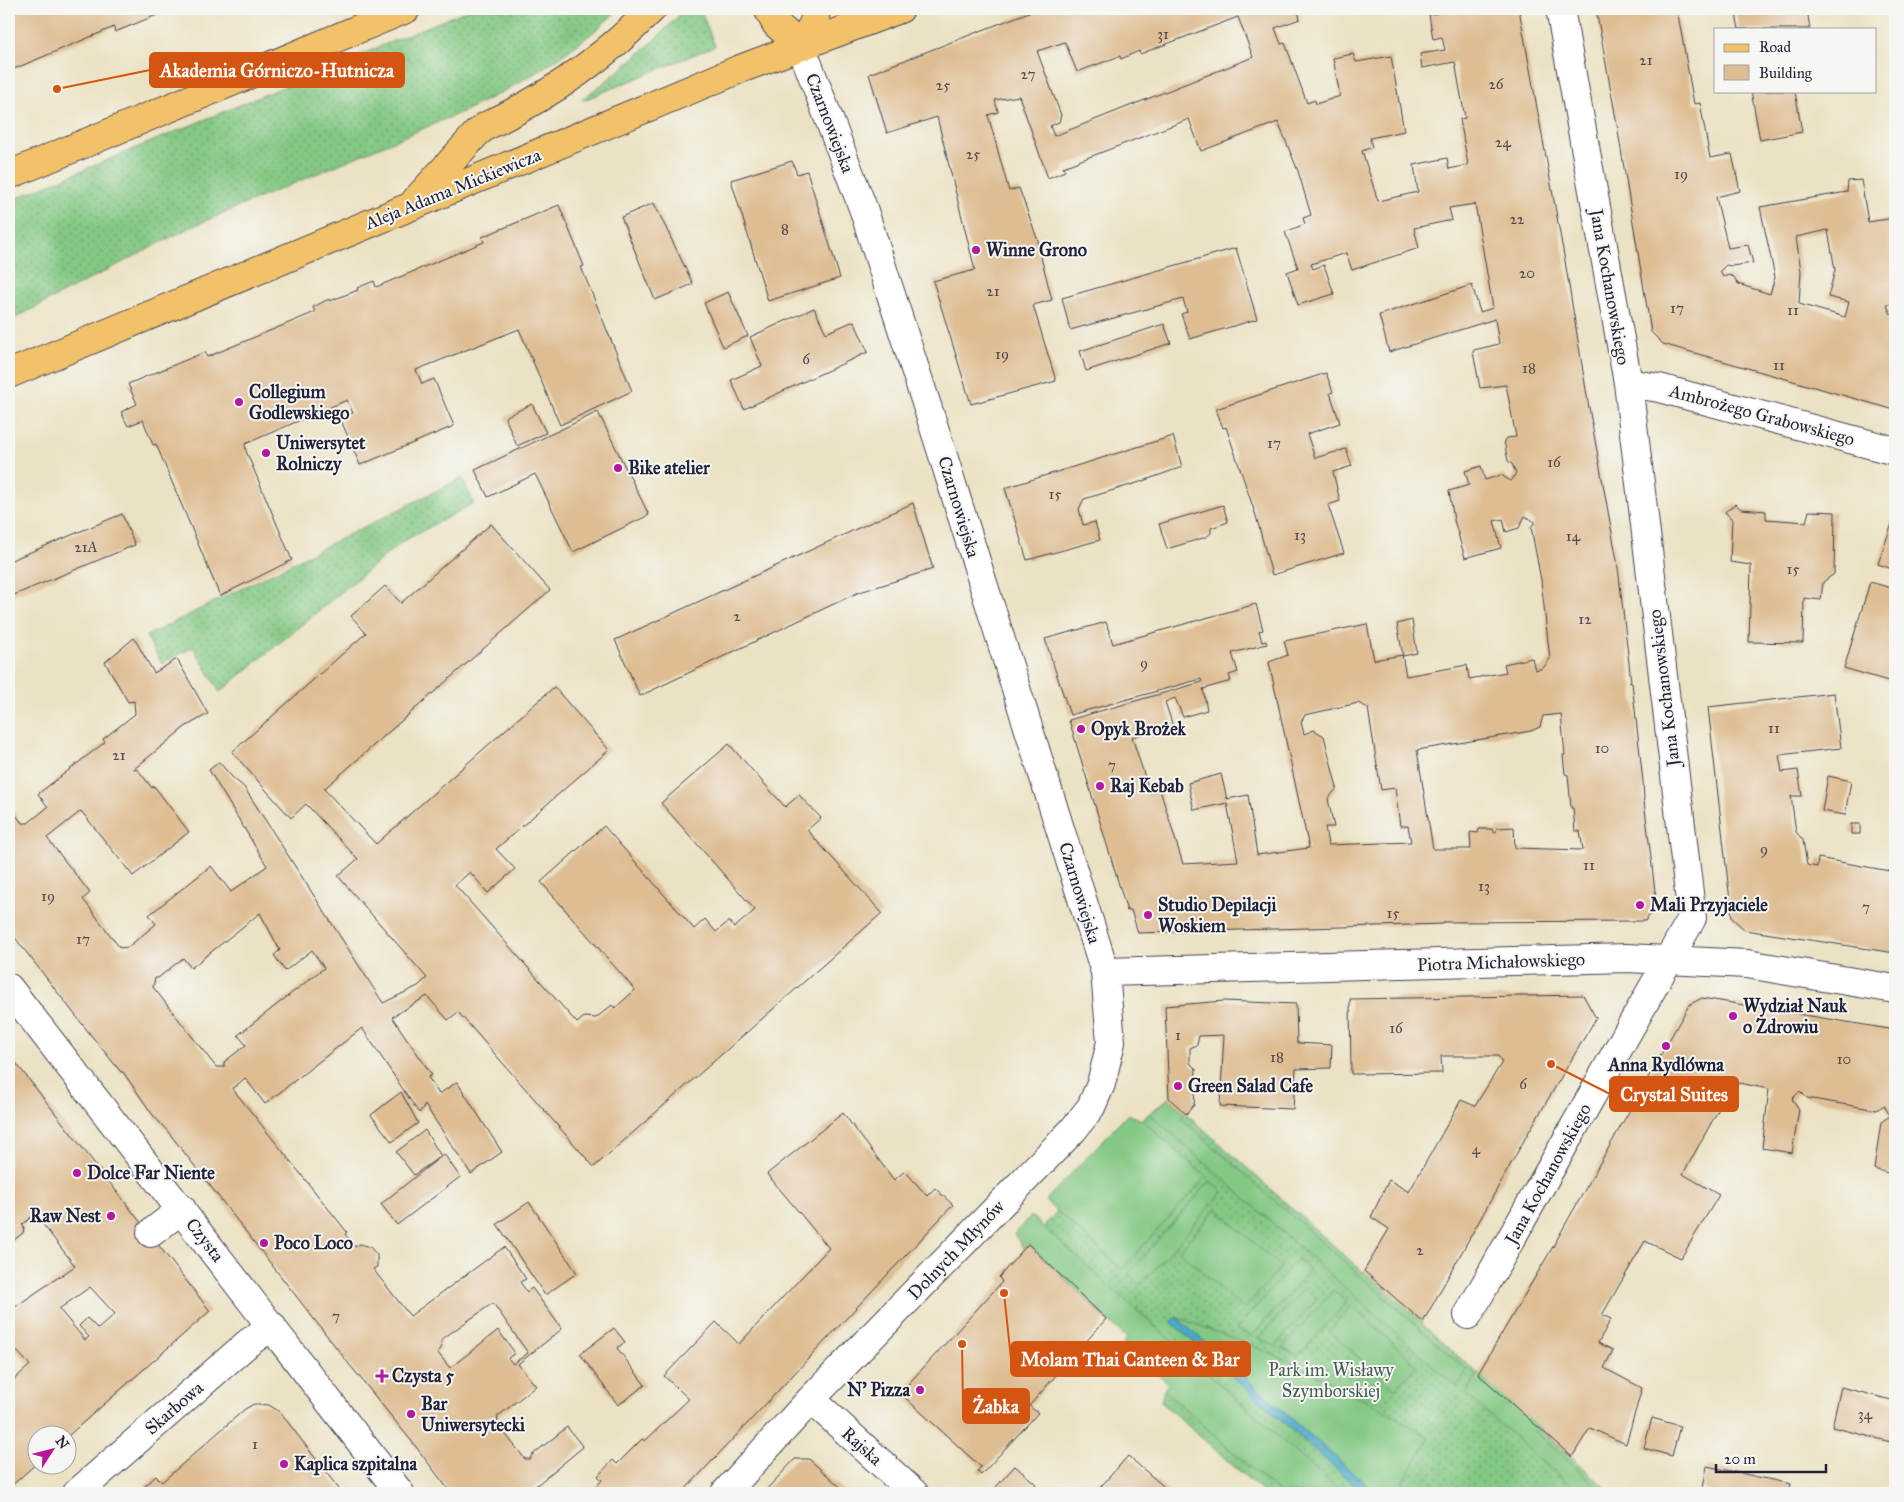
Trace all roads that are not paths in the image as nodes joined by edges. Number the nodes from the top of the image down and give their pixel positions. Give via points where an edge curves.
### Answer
1 (406, 9) edge
2 (652, 9) edge
3 (768, 9) edge
4 (816, 9) edge
5 (900, 9) edge
6 (1560, 9) edge
7 (801, 46) junction
8 (9, 175) edge
9 (410, 206) junction
10 (9, 374) edge
11 (1628, 383) junction
12 (1895, 450) edge
13 (1669, 960) junction
14 (1105, 972) junction
15 (9, 988) edge
16 (1895, 988) edge
17 (182, 1209) junction
18 (151, 1233) dead end
19 (1468, 1315) dead end
20 (272, 1326) junction
21 (811, 1400) junction
22 (77, 1493) edge
23 (400, 1493) edge
24 (725, 1493) edge
25 (914, 1493) edge

1 - 8 main road
2 - 9 main road via 611,47 553,91 477,133
3 - 7 main road, Czarnowiejska via 776,24
4 - 7 main road via 811,28
5 - 7 main road, Aleja Adama Mickiewicza
6 - 11 street, Jana Kochanowskiego
7 - 9 main road, Aleja Adama Mickiewicza
7 - 14 street, Czarnowiejska via 863,208
9 - 10 main road, Aleja Adama Mickiewicza
11 - 12 street, Ambrożego Grabowskiego via 1659,388
11 - 13 street, Jana Kochanowskiego via 1692,918
13 - 14 street, Piotra Michałowskiego via 1627,958
13 - 16 street, Piotra Michałowskiego via 1747,964
13 - 19 street, Jana Kochanowskiego
14 - 21 street, Dolnych Młynów via 1111,1042 1101,1084 1091,1107 1068,1136
15 - 17 street, Czysta
17 - 18 street
17 - 20 street, Czysta
20 - 22 street, Skarbowa
20 - 23 street, Czysta
21 - 24 street, Dolnych Młynów
21 - 25 street, Rajska

